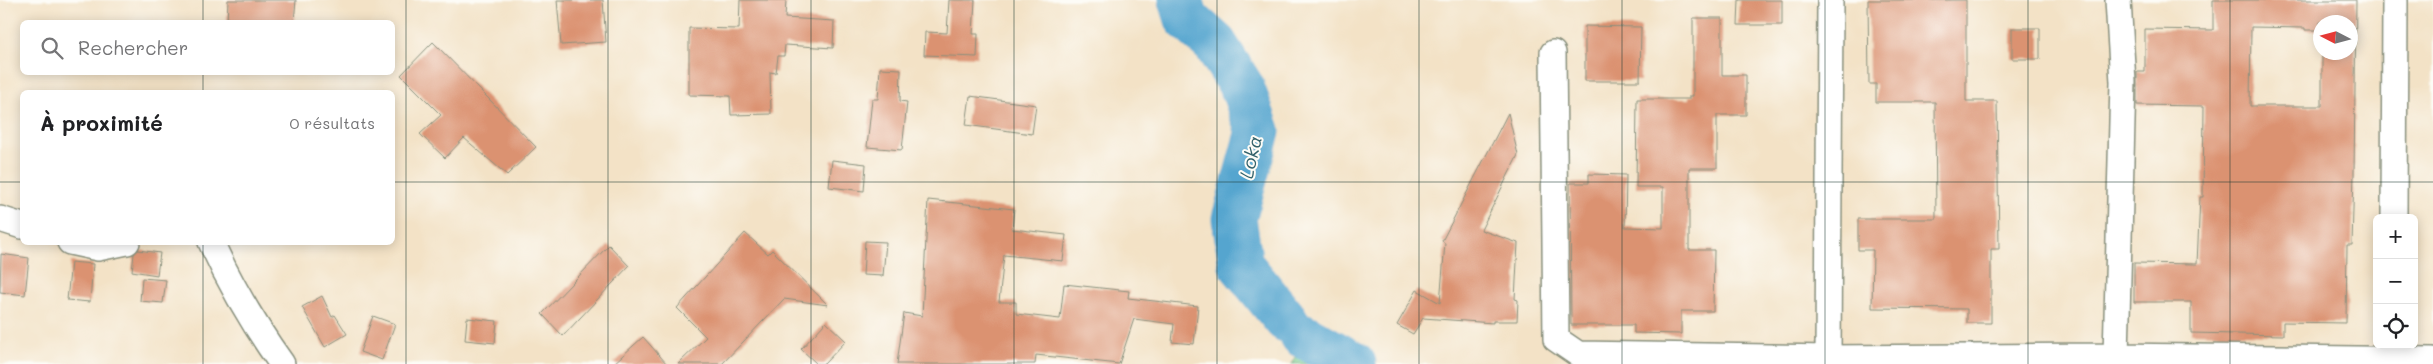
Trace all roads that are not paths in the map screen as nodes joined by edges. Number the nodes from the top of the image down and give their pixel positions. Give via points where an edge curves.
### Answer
1 (1830, 0) edge
2 (2118, 0) edge
3 (2395, 0) edge
4 (1553, 53) dead end
5 (2394, 214) edge
6 (0, 219) edge
7 (20, 225) edge
8 (84, 245) edge
9 (112, 245) edge
10 (212, 245) edge
11 (2393, 353) edge
12 (2116, 356) junction
13 (1828, 358) junction
14 (1578, 359) edge
15 (2433, 360) edge
16 (282, 364) edge

1 - 13 street
2 - 12 street via 2123,82
3 - 5 street
4 - 14 street via 1556,339
6 - 7 street
8 - 9 street via 98,248
10 - 16 street via 250,319
11 - 12 street
11 - 15 street
12 - 13 street
13 - 14 street

